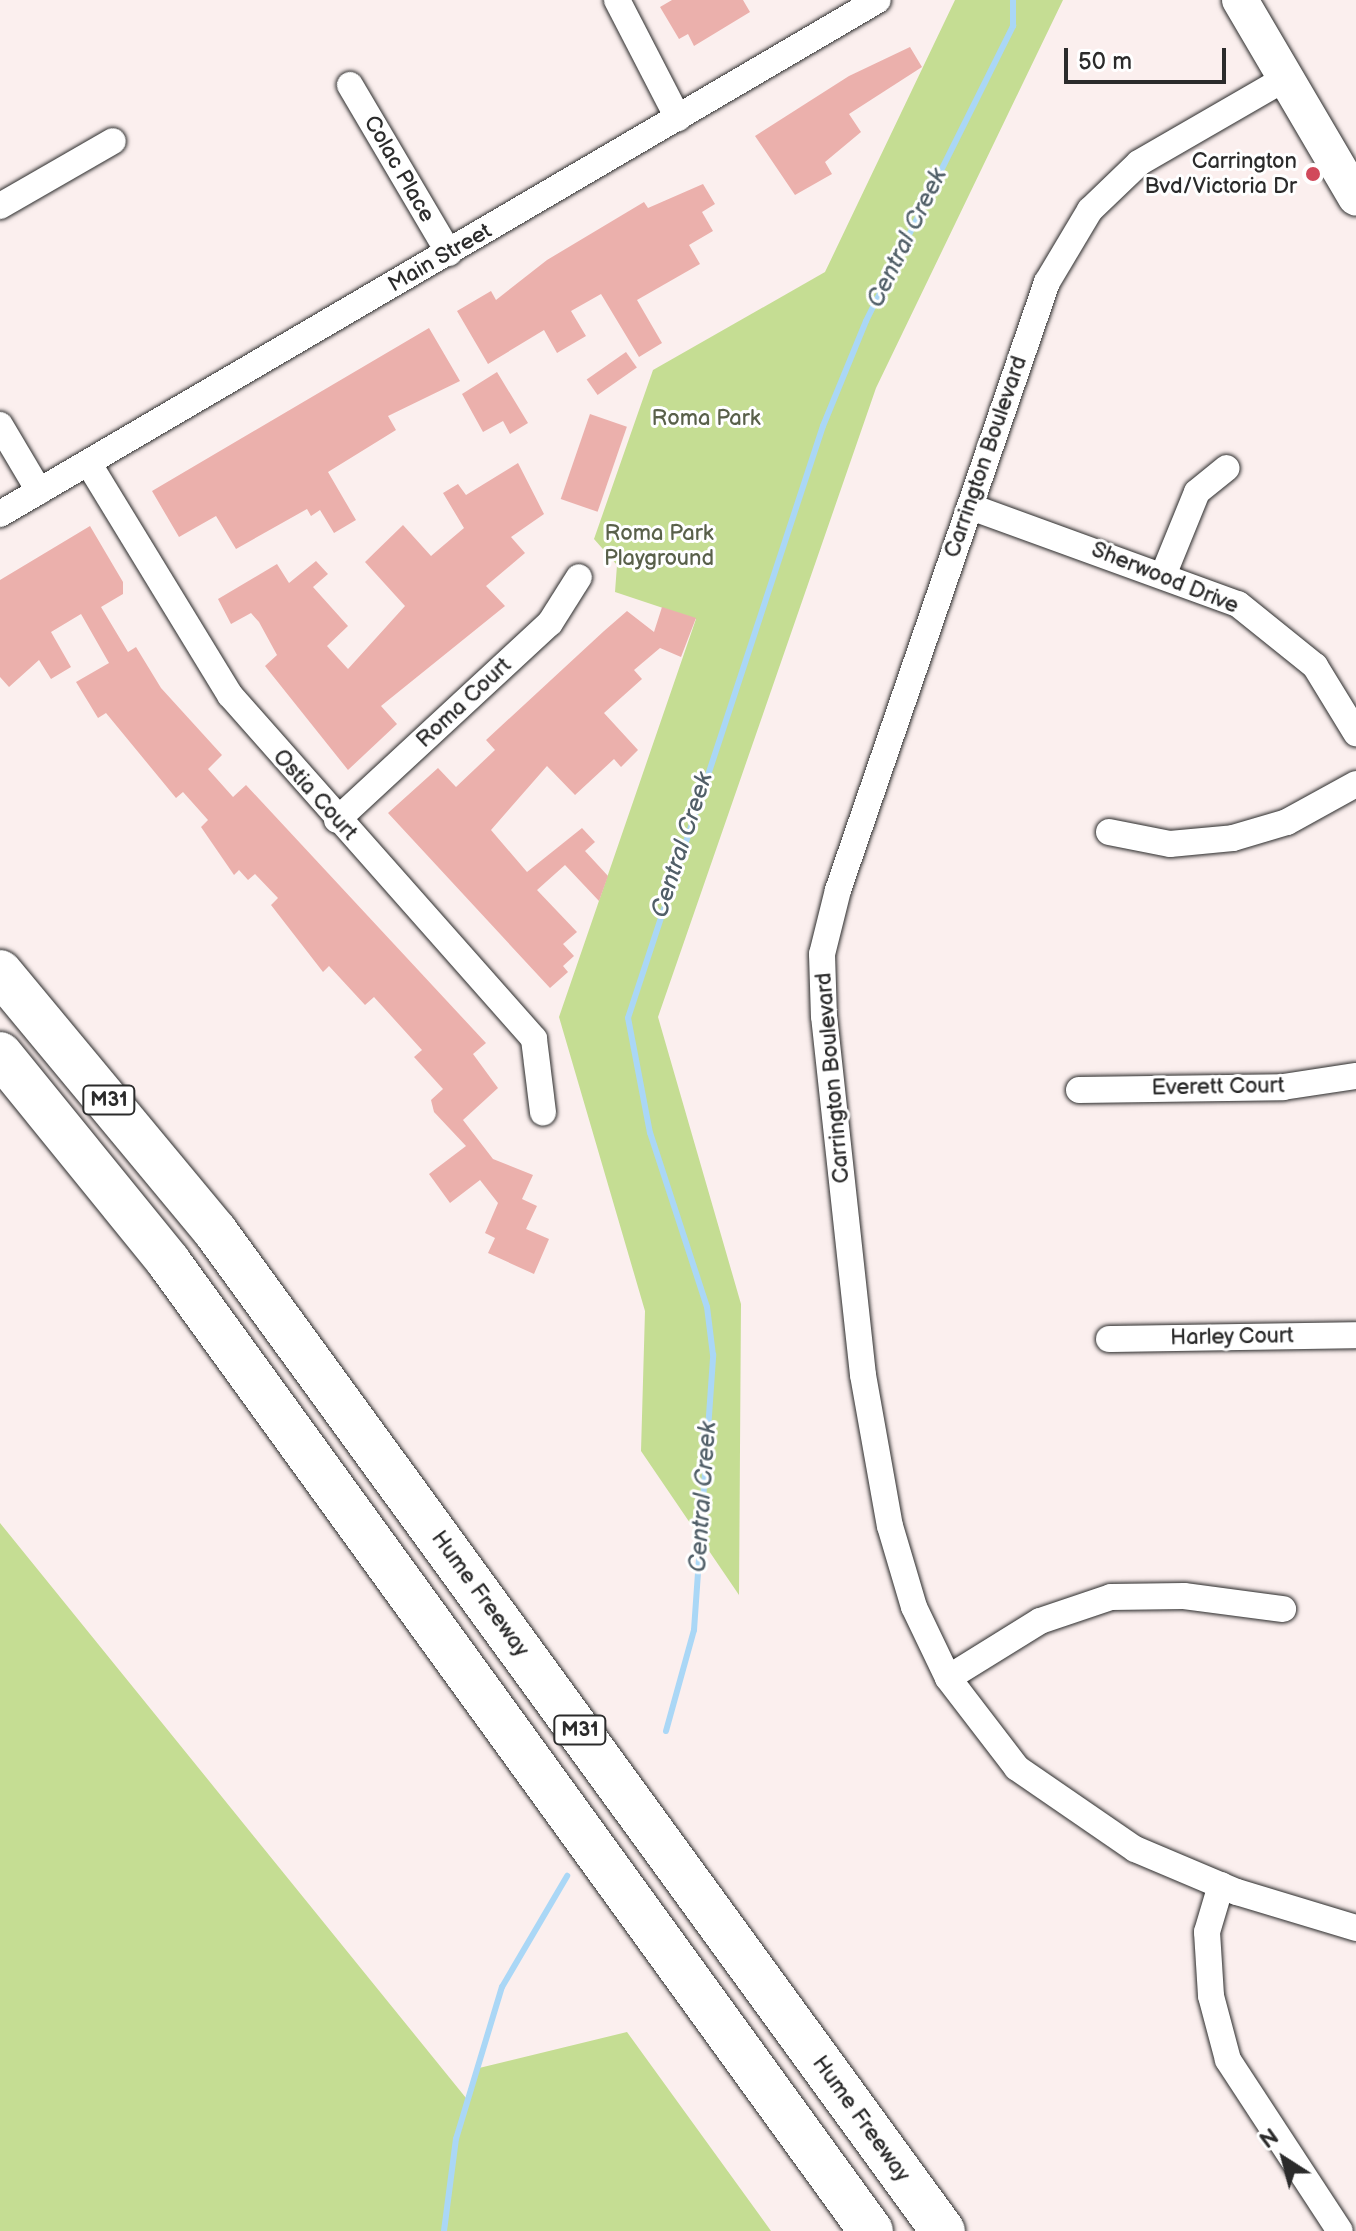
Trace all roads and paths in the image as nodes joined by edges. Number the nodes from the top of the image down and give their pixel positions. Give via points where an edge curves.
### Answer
1 (617, 0) edge
2 (878, 0) edge
3 (1240, 0) edge
4 (1286, 78) junction
5 (350, 85) dead end
6 (684, 114) junction
7 (113, 141) dead end
8 (1356, 198) edge
9 (0, 206) edge
10 (449, 253) junction
11 (0, 425) edge
12 (89, 464) junction
13 (1227, 468) dead end
14 (39, 491) junction
15 (971, 507) junction
16 (0, 514) edge
17 (1164, 573) junction
18 (579, 577) dead end
19 (1356, 733) edge
20 (1356, 784) edge
21 (337, 820) junction
22 (1109, 832) dead end
23 (0, 972) edge
24 (0, 1054) edge
25 (1356, 1076) edge
26 (1079, 1090) dead end
27 (543, 1112) dead end
28 (1356, 1335) edge
29 (1109, 1339) dead end
30 (1283, 1609) dead end
31 (948, 1678) junction
32 (1229, 1889) junction
33 (1356, 1928) edge
34 (871, 2231) edge
35 (943, 2231) edge
36 (1340, 2231) edge

1 - 6 street
2 - 6 street, Main Street
3 - 4 street
4 - 8 street
4 - 15 street, Carrington Boulevard via 1139,163 1090,210 1047,282
5 - 10 street, Colac Place
6 - 10 street, Main Street
7 - 9 street
10 - 12 street, Main Street
11 - 14 street
12 - 14 street, Main Street
12 - 21 street, Ostia Court via 230,695
13 - 17 street via 1197,492
14 - 16 street, Main Street
15 - 17 street, Sherwood Drive
15 - 31 street, Carrington Boulevard via 922,634 822,954 866,1390 890,1526 914,1607
17 - 19 street, Sherwood Drive via 1238,604 1315,666
18 - 21 street, Roma Court via 550,623
20 - 22 street via 1287,822 1233,838 1170,844
21 - 27 street, Ostia Court via 534,1039
23 - 35 highway, Hume Freeway / M31 via 215,1231
24 - 34 highway, M31 via 168,1261
25 - 26 street, Everett Court via 1283,1087
28 - 29 street, Harley Court
30 - 31 street via 1184,1596 1111,1597 1040,1621
31 - 32 street, Carrington Boulevard via 995,1744 1062,1802 1135,1849
32 - 33 street, Carrington Boulevard
32 - 36 street via 1212,1950 1211,1996 1228,2060

